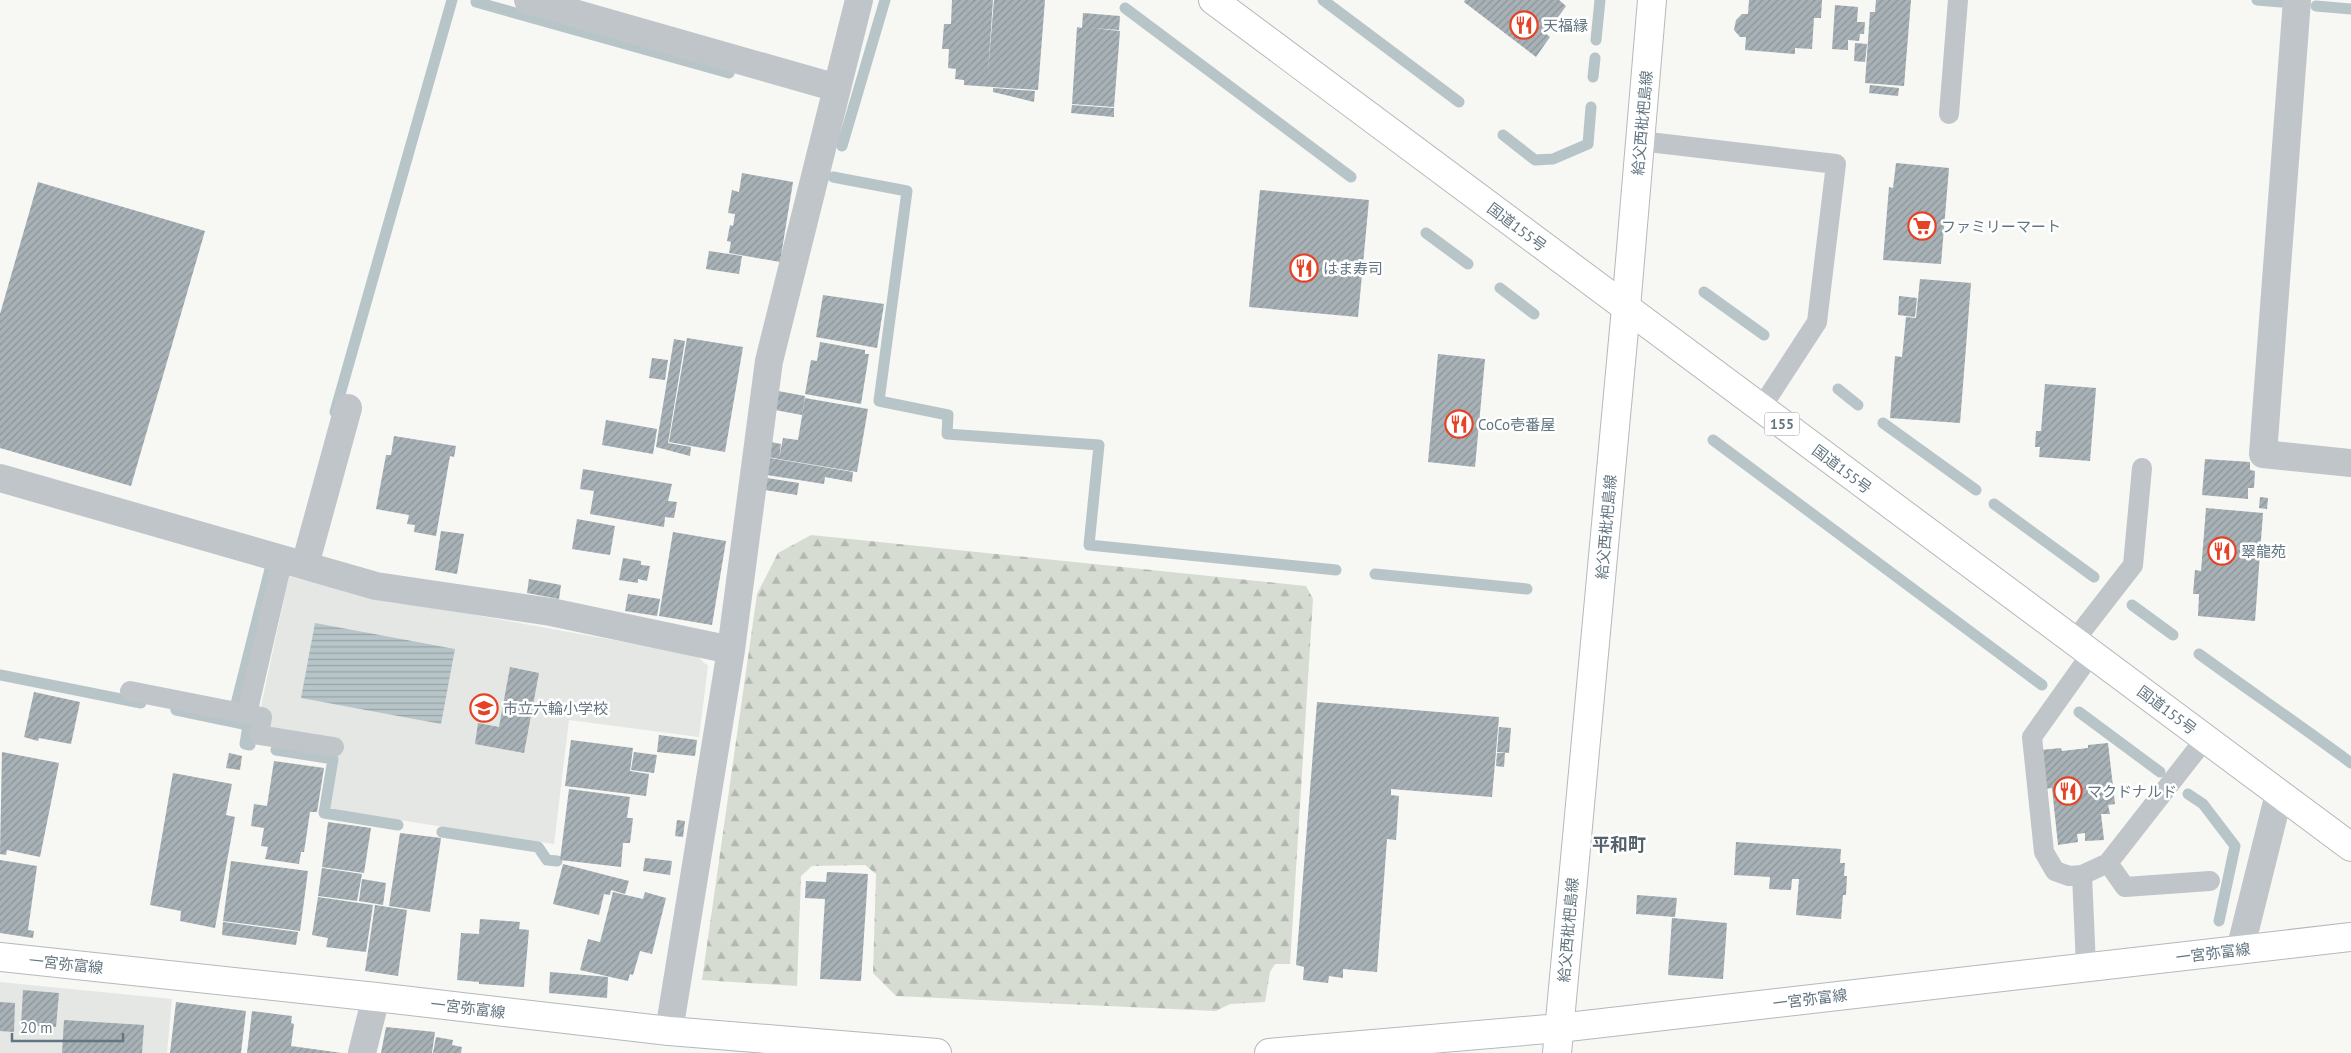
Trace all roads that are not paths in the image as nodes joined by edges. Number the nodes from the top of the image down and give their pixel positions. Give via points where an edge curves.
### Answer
1 (528, 0) edge
2 (859, 0) edge
3 (1213, 0) edge
4 (1652, 0) edge
5 (1958, 0) edge
6 (2297, 0) edge
7 (837, 88) junction
8 (1949, 114) dead end
9 (1640, 141) junction
10 (1626, 308) junction
11 (348, 408) dead end
12 (1760, 408) junction
13 (2351, 463) edge
14 (2142, 468) dead end
15 (0, 478) edge
16 (294, 562) junction
17 (2083, 648) junction
18 (731, 650) junction
19 (130, 691) dead end
20 (247, 714) junction
21 (2205, 739) junction
22 (334, 748) dead end
23 (2279, 794) junction
24 (2351, 847) edge
25 (2108, 863) junction
26 (2082, 875) junction
27 (2210, 881) dead end
28 (2351, 937) edge
29 (2240, 950) junction
30 (0, 957) edge
31 (2086, 967) junction
32 (376, 997) junction
33 (669, 1031) junction
34 (1558, 1041) edge
35 (362, 1053) edge
36 (937, 1053) edge
37 (1269, 1053) edge

1 - 7 street
2 - 7 street
3 - 10 main road, 国道155号 / 155
4 - 9 main road, 給父西枇杷島線
5 - 8 lane
6 - 13 street via 2263,454
7 - 18 street via 770,361
9 - 10 main road, 給父西枇杷島線
9 - 12 lane via 1836,164 1817,322
10 - 12 main road, 国道155号 / 155
10 - 34 main road, 給父西枇杷島線
11 - 16 street
12 - 17 main road, 国道155号 / 155
14 - 17 lane via 2133,564
15 - 16 street
16 - 18 street via 376,586 551,612
16 - 20 lane
17 - 21 main road, 国道155号 / 155
17 - 26 lane via 2032,737 2044,852 2055,871 2069,876
18 - 33 street
19 - 20 lane
20 - 22 lane via 262,718 259,735
21 - 23 main road, 国道155号 / 155
21 - 25 lane
23 - 24 main road, 国道155号 / 155
23 - 29 street
25 - 26 lane
25 - 27 lane via 2126,887
26 - 31 lane
28 - 29 main road, 一宮弥富線
29 - 31 main road, 一宮弥富線
30 - 32 main road, 一宮弥富線
31 - 34 main road, 一宮弥富線
32 - 33 main road, 一宮弥富線
32 - 35 street
33 - 36 main road, 一宮弥富線
34 - 37 main road, 一宮弥富線

